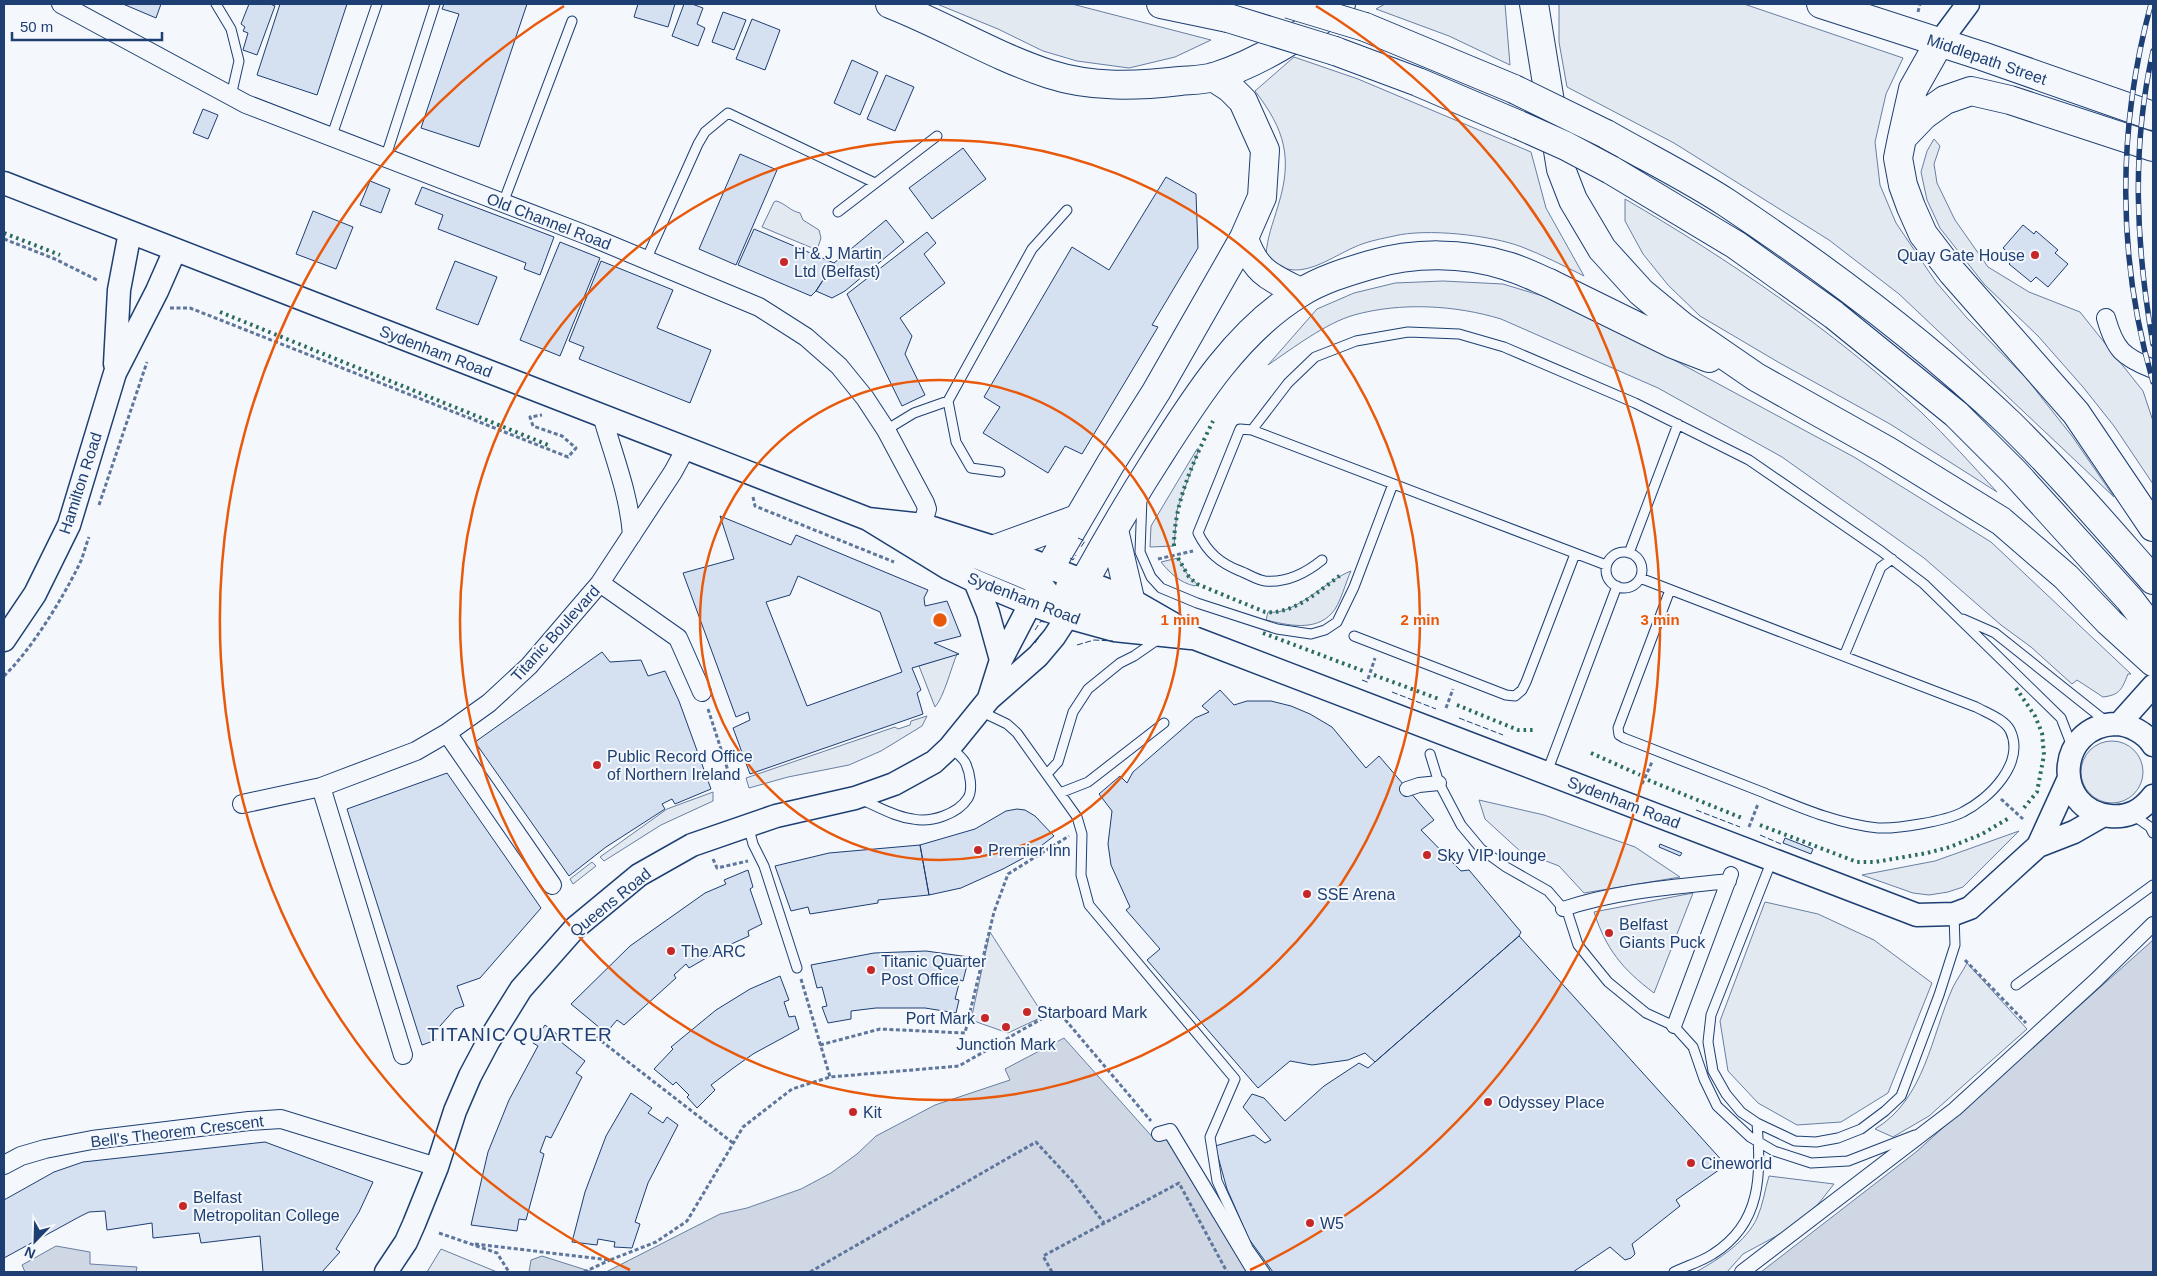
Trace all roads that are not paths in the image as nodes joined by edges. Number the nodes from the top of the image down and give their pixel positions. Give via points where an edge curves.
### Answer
1 (61, 4) edge
2 (216, 4) edge
3 (377, 4) edge
4 (435, 4) edge
5 (890, 4) edge
6 (1161, 4) edge
7 (1289, 4) edge
8 (1341, 4) edge
9 (1534, 4) edge
10 (1821, 4) edge
11 (1968, 4) edge
12 (572, 21) dead end
13 (1939, 43) junction
14 (1213, 77) junction
15 (231, 96) junction
16 (2153, 116) edge
17 (937, 136) dead end
18 (332, 138) junction
19 (1902, 138) junction
20 (2153, 147) edge
21 (386, 159) junction
22 (875, 182) junction
23 (4, 183) edge
24 (503, 203) junction
25 (1067, 210) dead end
26 (838, 212) dead end
27 (130, 232) junction
28 (1244, 238) junction
29 (175, 250) junction
30 (646, 260) junction
31 (1300, 292) junction
32 (2106, 318) dead end
33 (2153, 369) edge
34 (115, 373) junction
35 (1756, 377) junction
36 (948, 400) junction
37 (592, 411) junction
38 (1678, 424) junction
39 (886, 430) junction
40 (1252, 430) junction
41 (686, 448) junction
42 (1000, 472) dead end
43 (1143, 480) junction
44 (1393, 484) junction
45 (1077, 520) junction
46 (2153, 527) edge
47 (1114, 530) junction
48 (915, 532) junction
49 (632, 535) junction
50 (998, 548) junction
51 (1629, 553) junction
52 (1575, 554) junction
53 (1892, 559) junction
54 (1322, 560) dead end
55 (1606, 565) junction
56 (1045, 575) junction
57 (1640, 578) junction
58 (2153, 580) edge
59 (974, 581) junction
60 (600, 583) junction
61 (1616, 586) junction
62 (1670, 590) junction
63 (1076, 598) junction
64 (1130, 599) junction
65 (1030, 604) junction
66 (1956, 615) junction
67 (1162, 630) junction
68 (2153, 630) edge
69 (1354, 636) dead end
70 (4, 640) edge
71 (1844, 656) junction
72 (1001, 660) junction
73 (2153, 662) edge
74 (2153, 686) edge
75 (702, 692) road end
76 (984, 705) junction
77 (1164, 723) dead end
78 (2114, 724) junction
79 (447, 733) junction
80 (2153, 745) edge
81 (950, 747) junction
82 (2073, 750) junction
83 (1430, 754) dead end
84 (1547, 773) junction
85 (1047, 774) junction
86 (2068, 778) junction
87 (1439, 783) junction
88 (321, 787) junction
89 (1407, 789) dead end
90 (1060, 793) junction
91 (2153, 796) edge
92 (855, 798) junction
93 (242, 804) dead end
94 (2132, 814) junction
95 (2102, 816) junction
96 (748, 825) junction
97 (2153, 833) edge
98 (2038, 846) junction
99 (1772, 860) junction
100 (552, 885) dead end
101 (2153, 885) edge
102 (1563, 909) junction
103 (1954, 914) junction
104 (2153, 924) edge
105 (797, 968) road end
106 (2016, 985) dead end
107 (1674, 1026) junction
108 (402, 1055) dead end
109 (1757, 1123) junction
110 (1931, 1128) junction
111 (1159, 1134) road end
112 (1758, 1142) junction
113 (4, 1166) edge
114 (436, 1168) junction
115 (386, 1272) edge
116 (1255, 1272) edge
117 (1264, 1272) edge
118 (1674, 1272) edge
119 (1742, 1272) edge

1 - 15 street, Old Channel Road
2 - 15 lane via 231,28 239,61
3 - 18 lane
4 - 21 lane
5 - 14 main road via 997,54 1050,74 1088,83 1140,86
6 - 68 main road, bridge via 1228,18 1335,51 1418,82 1566,146 1736,245 1834,315 1956,414 2015,472
7 - 58 main road, bridge via 1364,27 1514,89 1606,134 1726,202 1912,337 2010,424
8 - 14 main road via 1265,56
9 - 35 main road via 1561,169 1573,200 1602,249 1641,292 1682,326
10 - 13 main road, Middlepath Street
11 - 13 street
12 - 24 lane
13 - 16 main road, Middlepath Street
13 - 19 main road via 1913,89
14 - 28 main road via 1243,101 1265,150 1262,197
15 - 18 street, Old Channel Road
17 - 22 lane
18 - 21 street, Old Channel Road
19 - 20 main road via 1944,100 1971,91 2010,100
19 - 46 main road via 1898,158 1903,185 1923,234 1952,272 2076,414
21 - 24 street, Old Channel Road
22 - 26 lane
22 - 30 lane via 728,114 705,132 698,144
23 - 27 street, Sydenham Road
24 - 30 street, Old Channel Road
25 - 36 lane via 1032,249
27 - 29 street, Sydenham Road
27 - 34 street, Hamilton Road via 119,290
28 - 31 main road via 1250,256 1267,276
28 - 45 main road via 1156,392
29 - 34 street, Hamilton Road
29 - 37 street, Sydenham Road
30 - 39 street, Old Channel Road via 759,307 806,337 839,366
31 - 35 main road via 1344,273 1390,259 1421,255 1469,258 1498,264 1549,283 1673,344
31 - 43 main road via 1267,317 1222,363 1203,386
32 - 33 street via 2114,343 2129,359
34 - 70 street, Hamilton Road via 69,525 35,594
35 - 73 main road via 1886,450 2001,521 2066,577
36 - 39 lane via 914,413
36 - 42 lane via 956,442 971,468
37 - 41 street, Sydenham Road
37 - 49 street via 624,487
38 - 40 lane via 1504,348 1459,334 1408,332 1356,341 1315,358 1288,383
38 - 51 lane
38 - 53 lane via 1749,460
39 - 48 street, Old Channel Road via 927,509
40 - 44 lane
40 - 54 lane via 1240,429 1198,534 1206,549 1223,564 1265,581 1306,573
41 - 48 street, Sydenham Road via 868,519
41 - 49 street, Titanic Boulevard
43 - 44 lane via 1140,552 1151,577 1161,588 1277,629 1311,634 1337,622 1354,587
43 - 47 main road
44 - 52 lane
45 - 50 main road
45 - 56 main road
47 - 63 main road
47 - 64 main road
48 - 50 street, Sydenham Road
48 - 56 street via 950,548
48 - 59 street, Sydenham Road
49 - 60 street, Titanic Boulevard
50 - 56 street, Sydenham Road
51 - 55 lane via 1618,553
51 - 57 lane via 1640,563
52 - 55 lane
52 - 69 lane via 1522,690 1516,696 1506,695
53 - 66 lane
53 - 71 lane via 1880,567
55 - 61 lane via 1608,578
56 - 63 street, Sydenham Road
56 - 63 street
56 - 65 street, Queens Road
57 - 61 lane via 1630,587
57 - 62 lane
59 - 65 street, Sydenham Road
59 - 72 street via 988,613
60 - 75 street via 678,638
60 - 79 street, Titanic Boulevard via 529,666 489,703
61 - 84 lane
62 - 71 lane
62 - 71 lane via 1618,735 1824,817 1878,828 1911,826 1962,813 1998,786 2014,750 2010,730 1998,718
63 - 64 street, Sydenham Road
63 - 65 street, Sydenham Road
63 - 67 street
63 - 76 street, Queens Road via 1054,638
64 - 67 street, Sydenham Road
65 - 72 street, Queens Road
66 - 78 lane via 1995,633 2083,705
66 - 82 lane via 2061,718
67 - 84 street, Sydenham Road via 1194,638
67 - 85 lane via 1141,652 1120,663 1088,688 1073,712 1058,762
72 - 76 street, Queens Road
74 - 78 street
76 - 81 street, Queens Road
76 - 85 lane via 1017,733
77 - 90 lane via 1088,782
78 - 80 street via 2142,733
78 - 82 street, Sydenham Road via 2088,732
79 - 88 street, Titanic Boulevard via 416,751
79 - 100 street
81 - 92 street, Queens Road via 919,771
81 - 92 lane via 966,763 970,784 969,797 952,812 914,820
82 - 86 street, Sydenham Road
83 - 87 lane
84 - 99 street, Sydenham Road
85 - 90 lane
86 - 95 street via 2080,802
86 - 98 street, Sydenham Road
87 - 89 street
87 - 102 lane via 1461,825 1481,849 1548,891
88 - 93 street, Titanic Boulevard
88 - 108 street
90 - 117 lane via 1081,828 1081,874 1089,905 1235,1079 1210,1137 1217,1181 1248,1248
91 - 94 street
92 - 96 street, Queens Road
94 - 95 street, Sydenham Road
94 - 97 lane
95 - 98 street, Sydenham Road via 2074,832
96 - 105 lane
96 - 114 street, Queens Road via 692,845 639,875 575,928 521,989 488,1042 455,1111
98 - 103 street, Sydenham Road via 1970,908
99 - 103 street, Sydenham Road via 1899,910 1917,915
99 - 109 lane via 1711,1015 1708,1042 1713,1071 1726,1094 1741,1112
101 - 106 lane
102 - 107 lane via 1568,914 1578,945 1608,982 1646,1013
102 - 107 street via 1579,903 1730,876
103 - 109 lane via 1955,945 1901,1096 1861,1129 1816,1142 1795,1141
104 - 110 street via 2096,980
107 - 112 lane via 1694,1047 1717,1106
109 - 112 lane
110 - 112 lane via 1848,1161 1811,1163
110 - 119 street
111 - 116 street via 1170,1131
112 - 118 lane via 1759,1177 1753,1206 1739,1231 1713,1254
113 - 114 street, Bell's Theorem Crescent via 45,1149 92,1140 281,1119
114 - 115 street, Queens Road via 406,1242

